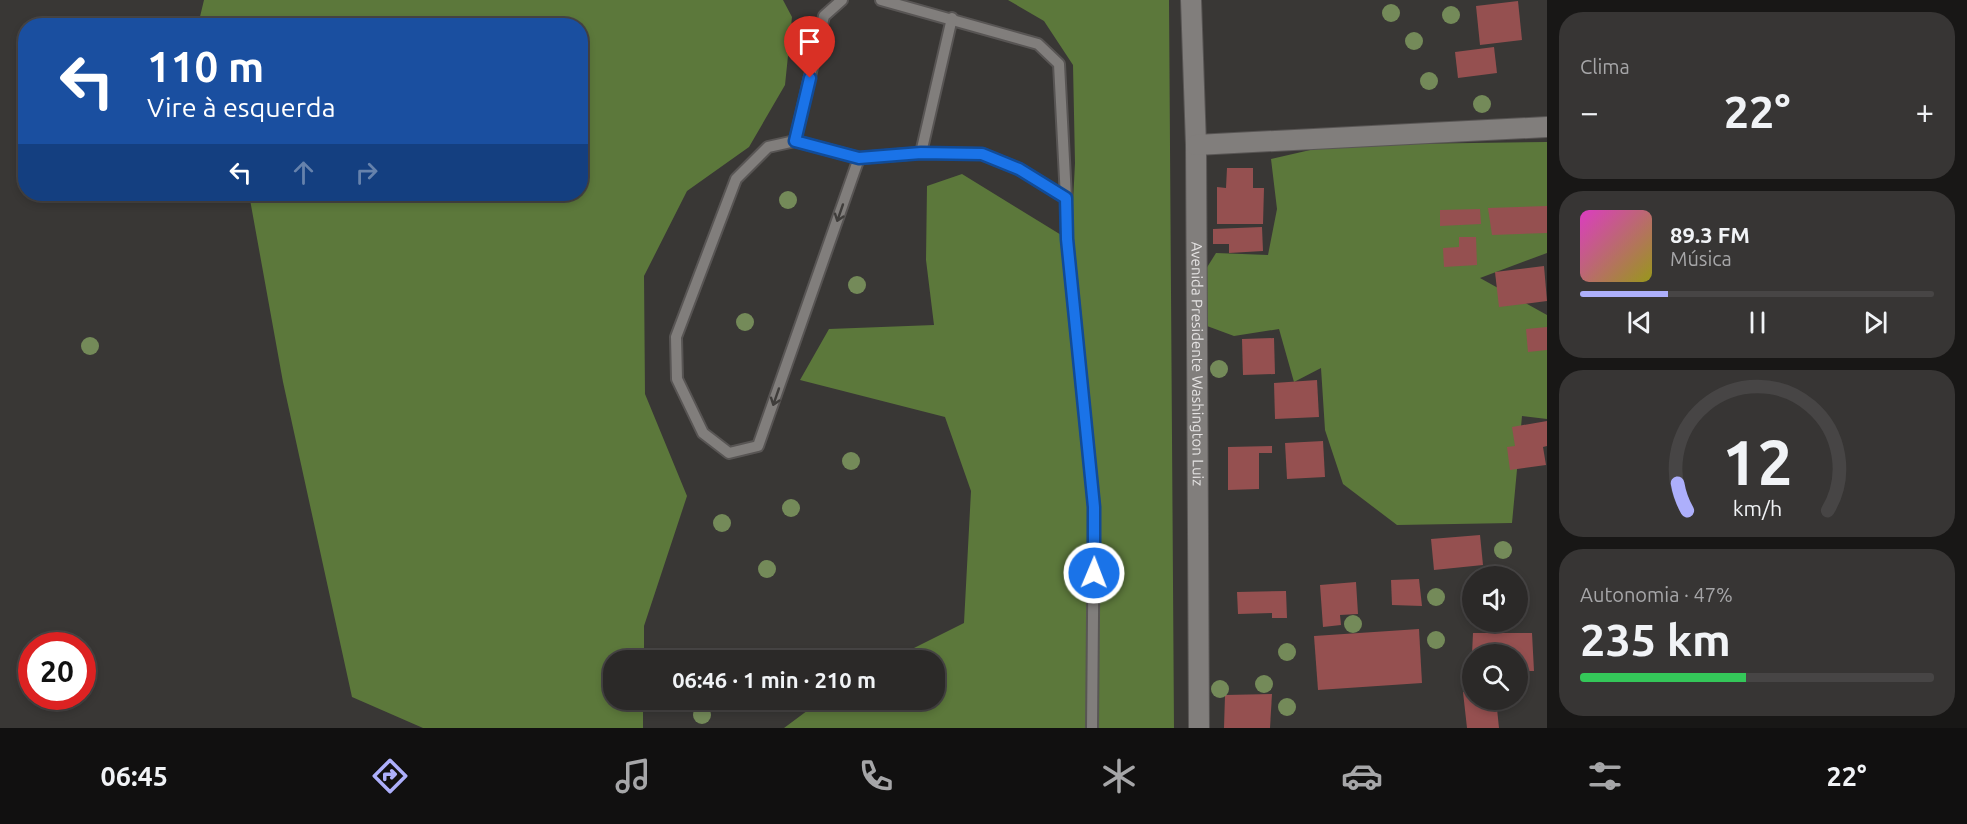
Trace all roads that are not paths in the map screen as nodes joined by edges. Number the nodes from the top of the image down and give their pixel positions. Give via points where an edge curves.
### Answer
1 (842, 0) edge
2 (881, 0) edge
3 (1191, 0) edge
4 (952, 18) junction
5 (1547, 127) edge
6 (795, 141) junction
7 (1196, 145) junction
8 (921, 153) junction
9 (859, 158) junction
10 (1066, 198) junction
11 (1092, 728) edge
12 (1199, 728) edge

1 - 6 lane via 824,16
2 - 4 lane
3 - 7 street, Avenida Presidente Washington Luiz
4 - 8 lane
4 - 10 lane via 1038,44 1059,64
5 - 7 street
6 - 9 lane
9 -> 6 lane via 759,446 729,453 703,434 677,379 676,337 736,179 768,147
7 - 12 street, Avenida Presidente Washington Luiz
8 - 9 lane
8 - 10 lane via 982,154 1019,169
10 - 11 lane via 1094,507

